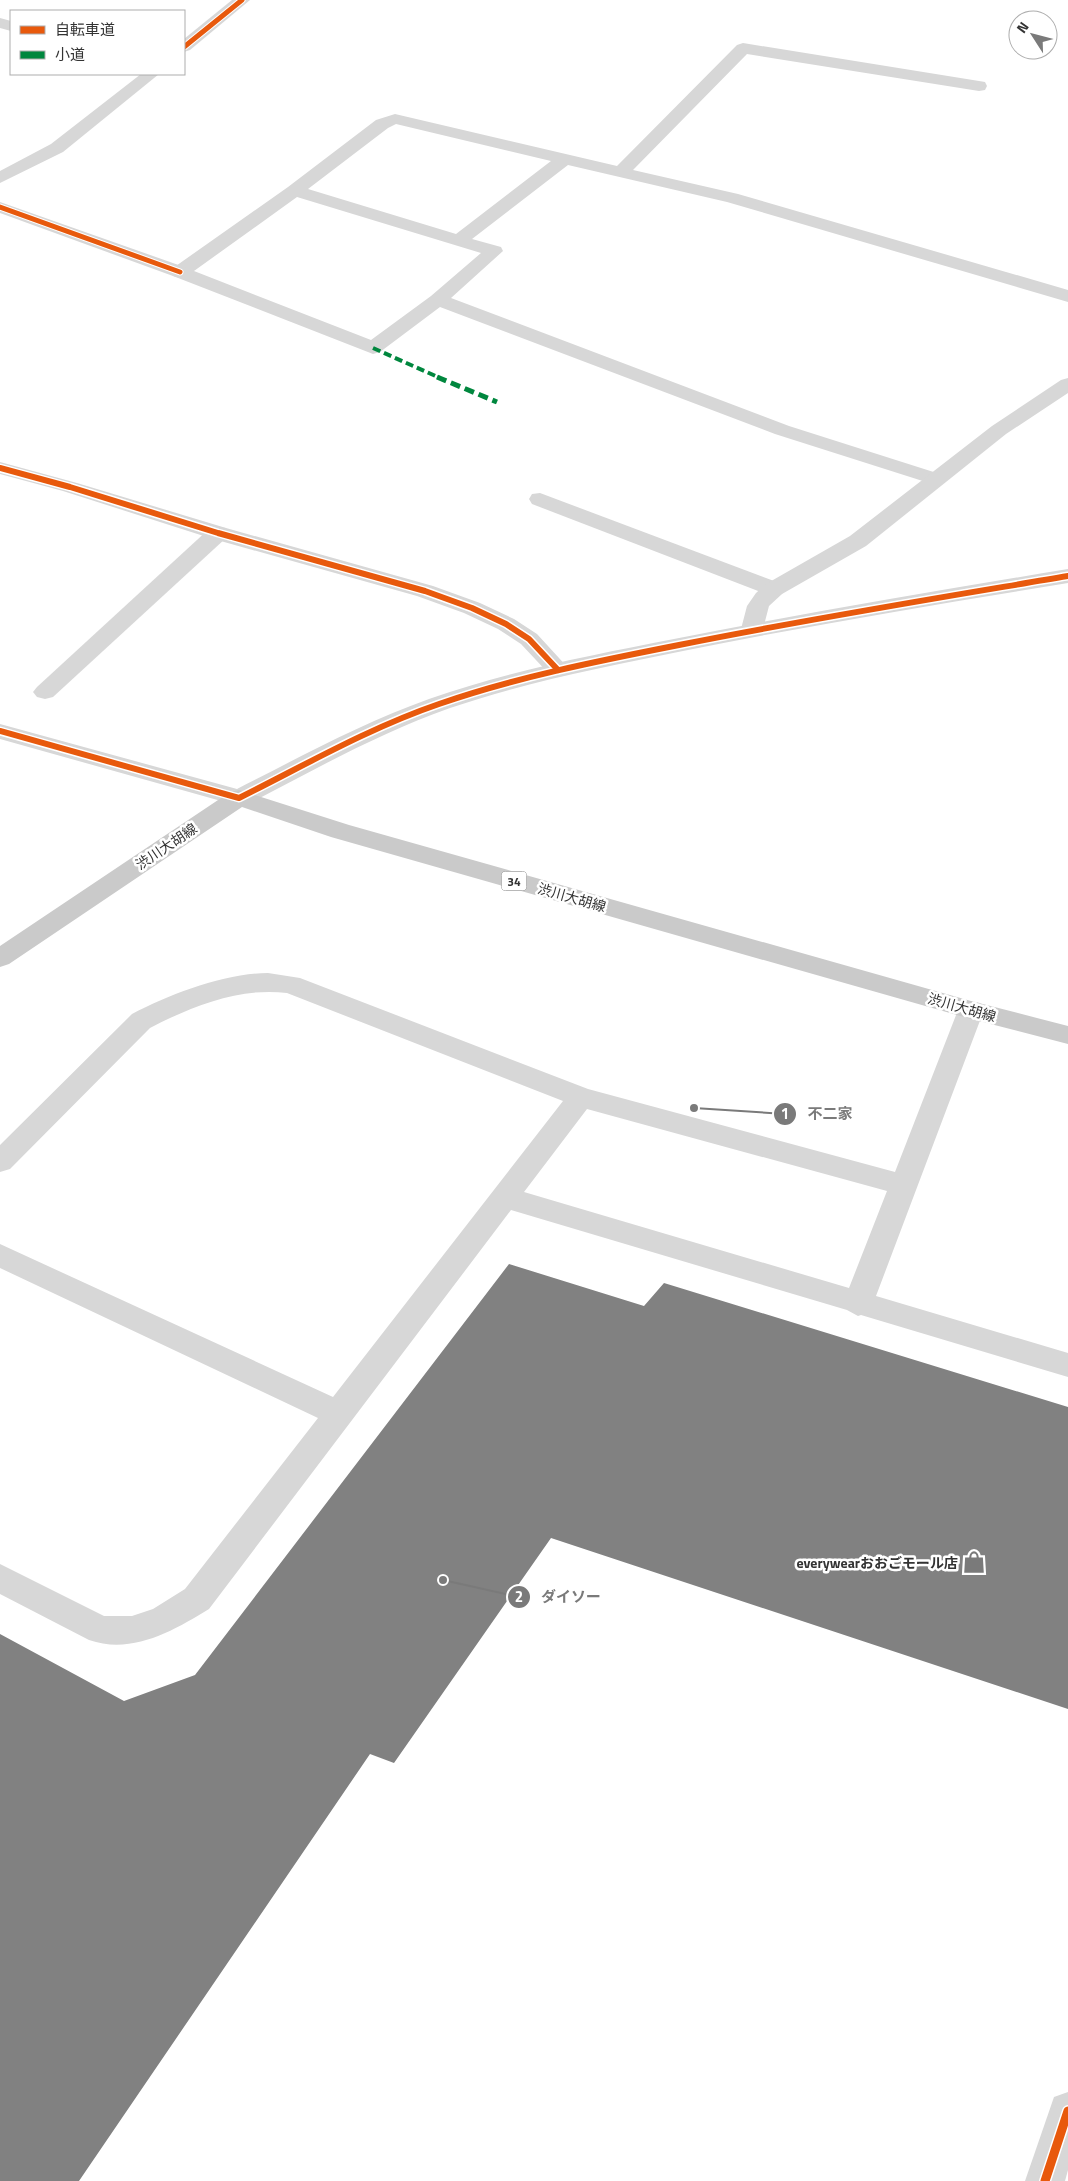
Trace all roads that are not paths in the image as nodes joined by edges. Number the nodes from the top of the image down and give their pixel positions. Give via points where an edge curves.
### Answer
1 (242, 0) edge
2 (185, 46) edge
3 (150, 75) edge
4 (979, 86) dead end
5 (565, 159) junction
6 (622, 172) junction
7 (0, 178) edge
8 (294, 191) junction
9 (0, 207) edge
10 (460, 240) junction
11 (180, 272) junction
12 (1068, 296) edge
13 (438, 300) junction
14 (1068, 384) edge
15 (0, 468) edge
16 (936, 479) junction
17 (540, 500) dead end
18 (218, 533) junction
19 (1068, 576) edge
20 (774, 589) junction
21 (752, 630) junction
22 (558, 670) junction
23 (45, 692) dead end
24 (0, 731) edge
25 (239, 798) junction
26 (0, 958) edge
27 (971, 1010) junction
28 (1068, 1035) edge
29 (581, 1097) junction
30 (0, 1162) edge
31 (904, 1185) junction
32 (505, 1197) junction
33 (0, 1255) edge
34 (858, 1304) junction
35 (1068, 1365) edge
36 (339, 1414) junction
37 (0, 1578) edge
38 (1068, 2111) edge
39 (1045, 2181) edge

1 - 2 street
3 - 7 street via 57,148
4 - 6 street via 743,48
5 - 6 street
5 - 8 street via 394,119 382,124
5 - 10 street
6 - 12 street via 732,198
8 - 10 street
8 - 11 street
9 - 11 street
10 - 13 street via 494,251
11 - 13 street via 373,348
13 - 16 street via 782,430
14 - 16 street via 999,430
15 - 18 street
16 - 20 street via 858,541
17 - 20 street
18 - 22 street via 416,588 472,608 529,639
18 - 23 street
19 - 21 street
20 - 21 street via 762,598 753,613
21 - 22 street
22 - 25 street via 431,707 390,723
24 - 25 street
25 - 26 main road, 渋川大胡線
25 - 27 main road, 渋川大胡線 / 34 via 340,831
27 - 28 main road, 渋川大胡線 / 34
27 - 31 street
29 - 30 street via 291,984 263,982 228,988 156,1012 141,1021
29 - 31 street
29 - 32 street
31 - 34 street
32 - 34 street
32 - 36 street
33 - 36 street
34 - 35 street
36 - 37 street via 196,1599 163,1620 132,1630 101,1630
38 - 39 street

